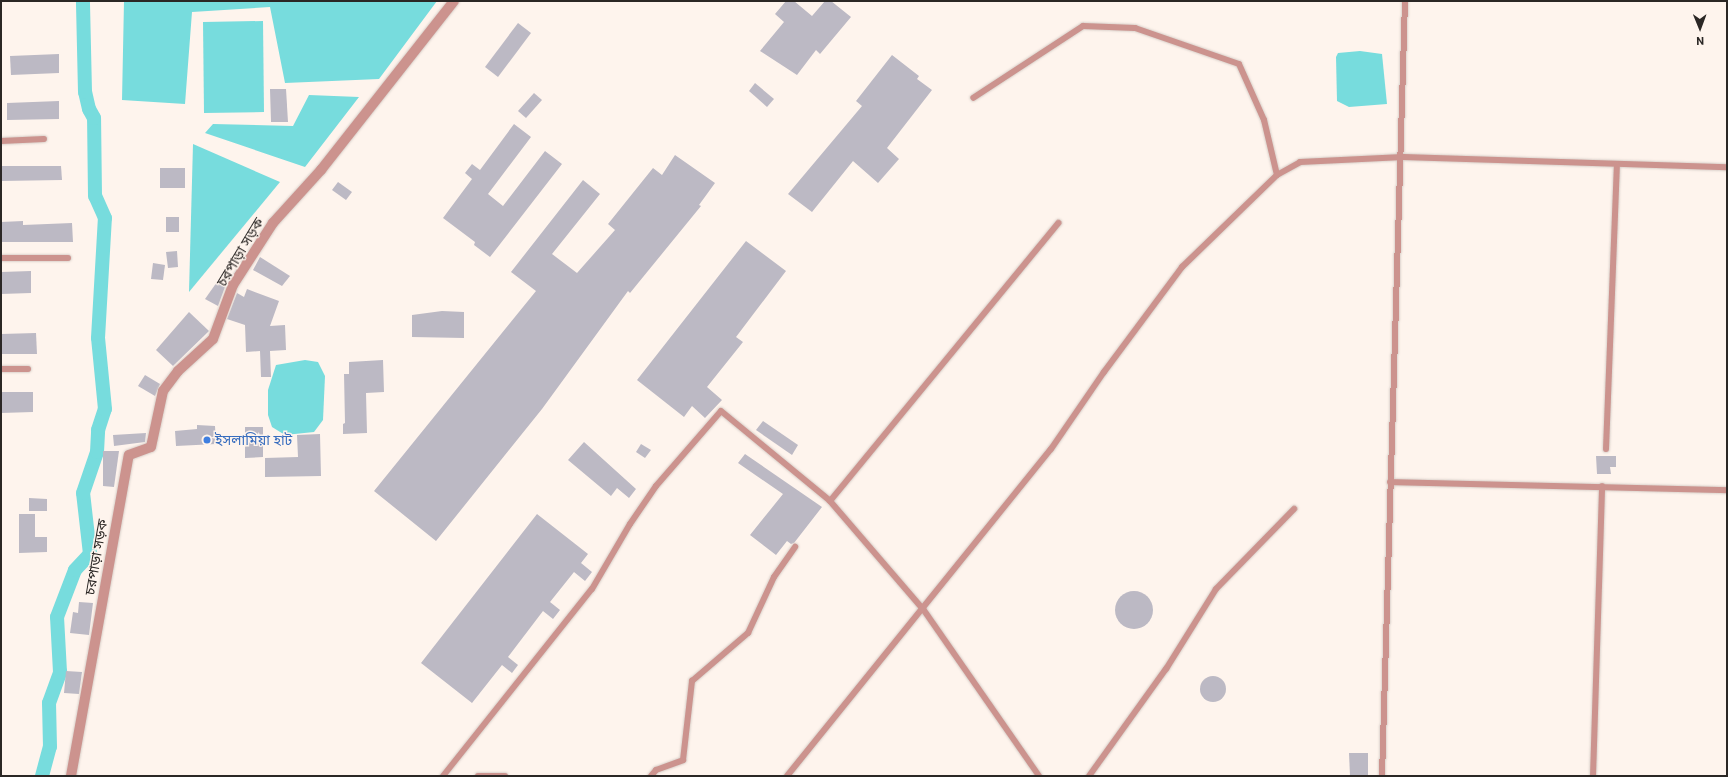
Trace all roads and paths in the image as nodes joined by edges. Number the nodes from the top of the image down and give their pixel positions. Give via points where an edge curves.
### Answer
1 (454, 1) edge
2 (1406, 1) edge
3 (973, 98) dead end
4 (44, 140) dead end
5 (1, 141) edge
6 (1402, 157) junction
7 (1617, 165) junction
8 (1727, 167) edge
9 (1277, 175) junction
10 (1058, 223) dead end
11 (1, 258) edge
12 (68, 258) dead end
13 (28, 369) dead end
14 (1, 370) edge
15 (1606, 449) dead end
16 (1390, 482) junction
17 (1602, 486) junction
18 (1727, 490) edge
19 (830, 501) junction
20 (1294, 509) dead end
21 (795, 547) dead end
22 (924, 609) junction
23 (71, 776) edge
24 (443, 776) edge
25 (478, 776) edge
26 (505, 776) edge
27 (651, 776) edge
28 (787, 776) edge
29 (1039, 776) edge
30 (1089, 776) edge
31 (1382, 776) edge
32 (1593, 776) edge

1 - 23 street, চরপাড়া সড়ক via 321,170 273,223 233,285 213,339 178,370 163,391 151,447 128,455
2 - 6 lane
3 - 9 lane via 1083,26 1135,28 1239,64 1264,120
4 - 5 lane
6 - 7 lane
6 - 9 lane via 1300,162
6 - 16 lane
7 - 8 lane
7 - 15 lane
9 - 22 lane via 1182,267 1051,449 1006,502
10 - 19 lane
11 - 12 lane
13 - 14 lane
16 - 17 lane
16 - 31 lane
17 - 18 lane
17 - 32 lane
19 - 22 lane
19 - 24 lane via 721,410 656,486 630,524 592,589
20 - 30 lane via 1216,589 1166,669
21 - 27 lane via 774,577 748,633 692,681 683,760 656,770
22 - 28 lane
22 - 29 lane
25 - 26 lane

